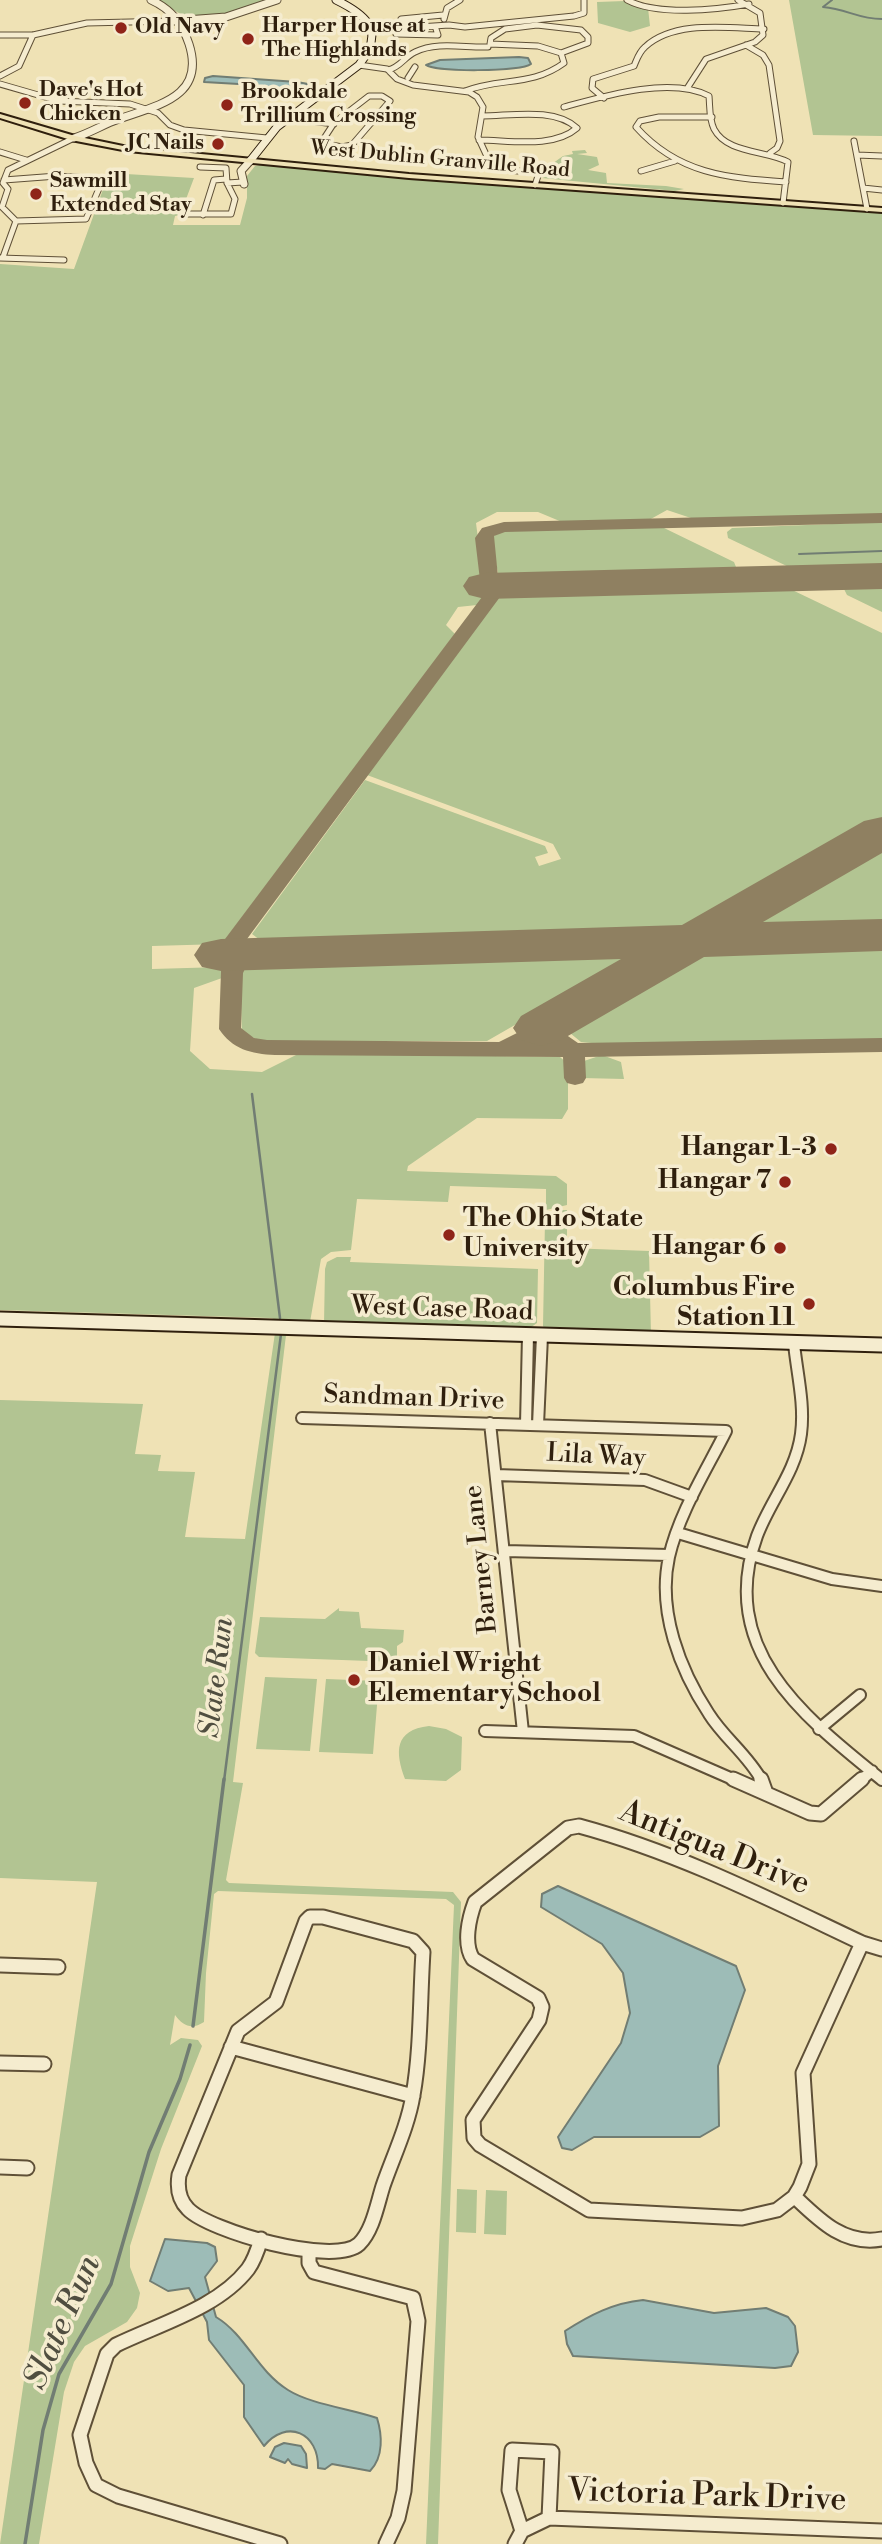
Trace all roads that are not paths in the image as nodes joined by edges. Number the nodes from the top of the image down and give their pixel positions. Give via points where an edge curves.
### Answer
1 (140, 0) edge
2 (151, 0) edge
3 (277, 0) edge
4 (336, 0) edge
5 (460, 0) edge
6 (584, 0) edge
7 (627, 0) edge
8 (738, 0) edge
9 (749, 4) junction
10 (443, 17) junction
11 (176, 21) junction
12 (449, 25) junction
13 (435, 26) junction
14 (764, 29) junction
15 (373, 30) junction
16 (392, 34) dead end
17 (0, 35) edge
18 (33, 36) junction
19 (746, 45) junction
20 (488, 47) dead end
21 (561, 54) junction
22 (359, 65) junction
23 (415, 66) dead end
24 (388, 70) junction
25 (0, 76) edge
26 (408, 78) junction
27 (399, 80) junction
28 (458, 83) dead end
29 (0, 84) edge
30 (688, 87) junction
31 (465, 91) junction
32 (604, 97) junction
33 (565, 107) dead end
34 (145, 108) junction
35 (0, 116) edge
36 (482, 116) junction
37 (290, 117) junction
38 (712, 117) junction
39 (334, 124) junction
40 (74, 138) junction
41 (267, 138) junction
42 (479, 140) junction
43 (854, 141) dead end
44 (0, 152) edge
45 (770, 153) junction
46 (857, 155) junction
47 (882, 156) edge
48 (26, 160) junction
49 (250, 161) junction
50 (675, 161) junction
51 (200, 167) dead end
52 (640, 171) dead end
53 (531, 173) junction
54 (4, 180) junction
55 (227, 181) junction
56 (786, 182) junction
57 (243, 183) joint
58 (531, 185) junction
59 (863, 188) junction
60 (882, 190) edge
61 (783, 203) junction
62 (867, 209) junction
63 (882, 210) edge
64 (184, 214) dead end
65 (203, 215) junction
66 (3, 219) dead end
67 (14, 219) junction
68 (2, 258) edge
69 (64, 260) dead end
70 (0, 1319) edge
71 (528, 1335) junction
72 (542, 1336) junction
73 (794, 1344) junction
74 (882, 1345) edge
75 (302, 1418) dead end
76 (491, 1423) junction
77 (526, 1424) junction
78 (538, 1425) junction
79 (496, 1475) junction
80 (692, 1497) junction
81 (678, 1533) junction
82 (505, 1551) junction
83 (752, 1553) junction
84 (669, 1555) junction
85 (882, 1586) edge
86 (860, 1695) dead end
87 (819, 1729) junction
88 (485, 1731) dead end
89 (523, 1732) junction
90 (872, 1772) junction
91 (882, 1780) edge
92 (766, 1793) junction
93 (862, 1943) junction
94 (882, 1949) edge
95 (0, 1965) edge
96 (58, 1967) dead end
97 (231, 2047) junction
98 (0, 2063) edge
99 (44, 2064) dead end
100 (413, 2096) junction
101 (0, 2167) edge
102 (27, 2168) dead end
103 (795, 2197) junction
104 (261, 2239) junction
105 (882, 2239) edge
106 (309, 2252) junction
107 (549, 2518) junction
108 (882, 2531) edge
109 (523, 2533) edge
110 (260, 2541) edge
111 (280, 2544) edge
112 (386, 2544) edge

1 - 11 main road
2 - 11 main road via 169,9
3 - 11 main road via 233,15
4 - 15 main road via 362,15
5 - 10 street via 447,8
6 - 12 street via 580,15
7 - 9 street via 636,6 655,7
8 - 9 street
9 - 14 street via 761,15
10 - 10 street via 405,23 401,19
10 - 12 street
11 - 18 street via 80,24
11 - 34 main road via 189,57 188,71 174,90
12 - 13 street
13 - 15 street
13 - 16 street via 438,35
14 - 19 street via 761,38
14 - 32 street via 698,29 655,39 641,50 634,66 593,80 592,88
15 - 22 main road via 373,46
17 - 18 street
18 - 25 street via 20,64
19 - 30 street via 704,60
19 - 45 street via 763,55 769,65 780,141
20 - 24 street via 416,52 402,67
21 - 21 street via 587,45 584,31 539,25 503,30 489,40 495,46 536,46
21 - 31 street via 564,64 540,79 483,83
22 - 24 street
22 - 37 main road
23 - 26 street
24 - 27 street
26 - 27 street
26 - 28 street
27 - 31 street
29 - 34 street via 59,101
30 - 32 street
30 - 38 street via 709,95
31 - 36 street via 481,103
32 - 33 street
34 - 40 main road
34 - 41 street via 184,130
35 - 40 main road, West Dublin Granville Road
36 - 42 street
36 - 42 street via 549,116 570,121 577,129 558,138
37 - 39 street
37 - 41 main road
38 - 45 street via 714,129 723,138
38 - 50 street via 659,117 636,126 656,149
39 - 39 street via 367,97 382,96 390,101 352,145 320,141
40 - 48 street
40 - 49 main road, West Dublin Granville Road via 120,148
41 - 49 main road
42 - 53 street via 493,164
43 - 46 street
44 - 48 street
45 - 56 street via 788,163
46 - 47 street
46 - 59 street
48 - 54 street via 9,169
49 - 57 main road via 242,171
49 - 58 main road, West Dublin Granville Road
50 - 52 street
50 - 56 street via 718,175
51 - 55 street via 226,168
53 - 58 street
53 - 58 street via 539,173
54 - 67 street via 8,187 2,207
54 - 67 street via 103,178 91,213 82,220
55 - 57 street
55 - 65 street via 214,181
55 - 65 street via 235,199 231,214
56 - 61 street
58 - 61 main road, West Dublin Granville Road
59 - 60 street
59 - 62 street
61 - 62 main road, West Dublin Granville Road
62 - 63 main road, West Dublin Granville Road
64 - 65 street
66 - 67 street
67 - 68 street
68 - 69 street
70 - 71 main road, West Case Road
71 - 72 main road, West Case Road
71 - 77 street, Sandman Drive
72 - 73 main road, West Case Road
72 - 78 street, Sandman Drive
73 - 74 main road, West Case Road
73 - 83 street via 801,1431 798,1447
75 - 76 street, Sandman Drive
76 - 77 street, Sandman Drive
76 - 79 street, Barney Lane
77 - 78 street, Sandman Drive
78 - 80 street, Sandman Drive via 726,1431
79 - 80 street, Lila Way via 645,1480
79 - 82 street, Barney Lane
80 - 81 street
81 - 83 street
81 - 84 street
82 - 84 street
82 - 89 street, Barney Lane
83 - 85 street via 834,1581
83 - 87 street via 747,1607 759,1653 785,1695
84 - 92 street via 671,1630 685,1674 711,1718 759,1773
86 - 87 street
87 - 90 street
88 - 89 street
89 - 92 street via 634,1736
90 - 91 street
90 - 92 street via 821,1814
93 - 94 street, Antigua Drive
93 - 103 street via 803,2073 809,2164
93 - 103 street, Antigua Drive via 690,1863 579,1826 559,1834 475,1902 469,1919 473,1959 538,1998 542,2007 539,2020 473,2120 474,2138 480,2145 589,2210 751,2218 777,2210
95 - 96 street
97 - 100 street
97 - 100 street via 243,2025 276,2002 306,1921 323,1917 412,1941 423,1952
97 - 104 street via 179,2175 178,2190 184,2205 196,2216
98 - 99 street
100 - 106 street via 362,2242 350,2250
101 - 102 street
103 - 105 street via 840,2236
104 - 106 street
104 - 110 street via 248,2269 220,2292 116,2345 107,2354 80,2435 96,2485
106 - 112 street via 314,2272 413,2298 418,2320 404,2491
107 - 108 street, Victoria Park Drive
107 - 109 street, Victoria Park Drive
107 - 109 street via 552,2452 512,2449 509,2490
110 - 111 street

